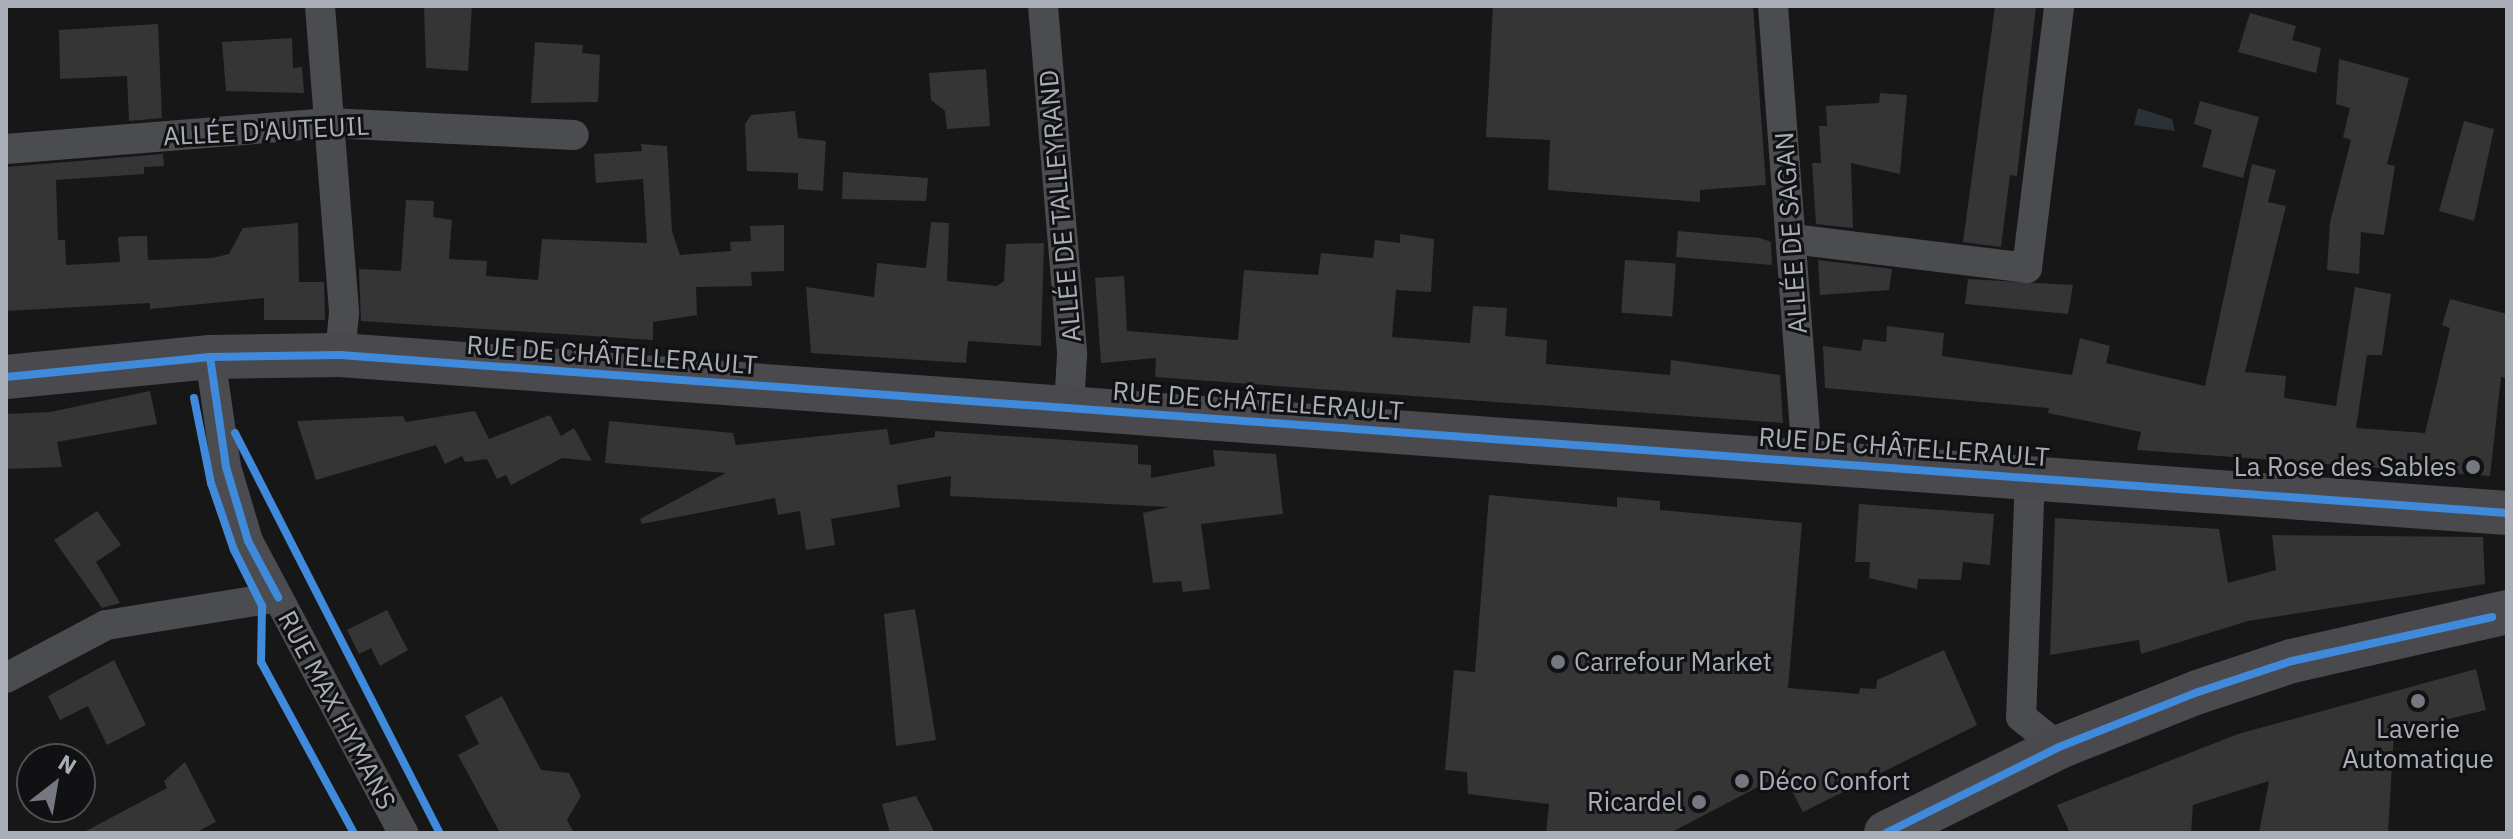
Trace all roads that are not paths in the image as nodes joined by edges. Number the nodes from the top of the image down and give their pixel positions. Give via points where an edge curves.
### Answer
1 (320, 6) edge
2 (1043, 6) edge
3 (1773, 6) edge
4 (2059, 6) edge
5 (329, 123) junction
6 (574, 135) dead end
7 (6, 149) edge
8 (1792, 239) junction
9 (340, 355) junction
10 (210, 357) junction
11 (6, 377) edge
12 (1069, 407) junction
13 (1807, 459) junction
14 (2030, 475) junction
15 (2507, 513) edge
16 (278, 597) junction
17 (2500, 615) edge
18 (6, 678) edge
19 (2059, 747) junction
20 (403, 833) edge
21 (1886, 833) edge

1 - 5 street
2 - 12 street, ALLÉE DE TALLEYRAND via 1072,355
3 - 8 street, ALLÉE DE SAGAN
4 - 8 street via 2027,268
5 - 6 street, ALLÉE D'AUTEUIL
5 - 7 street, ALLÉE D'AUTEUIL
5 - 9 street via 344,313
8 - 13 street, ALLÉE DE SAGAN
9 - 10 main road, RUE DE CHÂTELLERAULT
9 - 12 main road, RUE DE CHÂTELLERAULT
10 - 11 main road, RUE DE CHÂTELLERAULT
10 - 16 street, RUE MAX HYMANS via 226,467 248,541
12 - 13 main road, RUE DE CHÂTELLERAULT
13 - 14 main road, RUE DE CHÂTELLERAULT
14 - 15 main road, RUE DE CHÂTELLERAULT
14 - 19 street via 2021,717
16 - 18 street via 106,625
16 - 20 street, RUE MAX HYMANS
17 - 19 main road via 2292,661
19 - 21 main road

